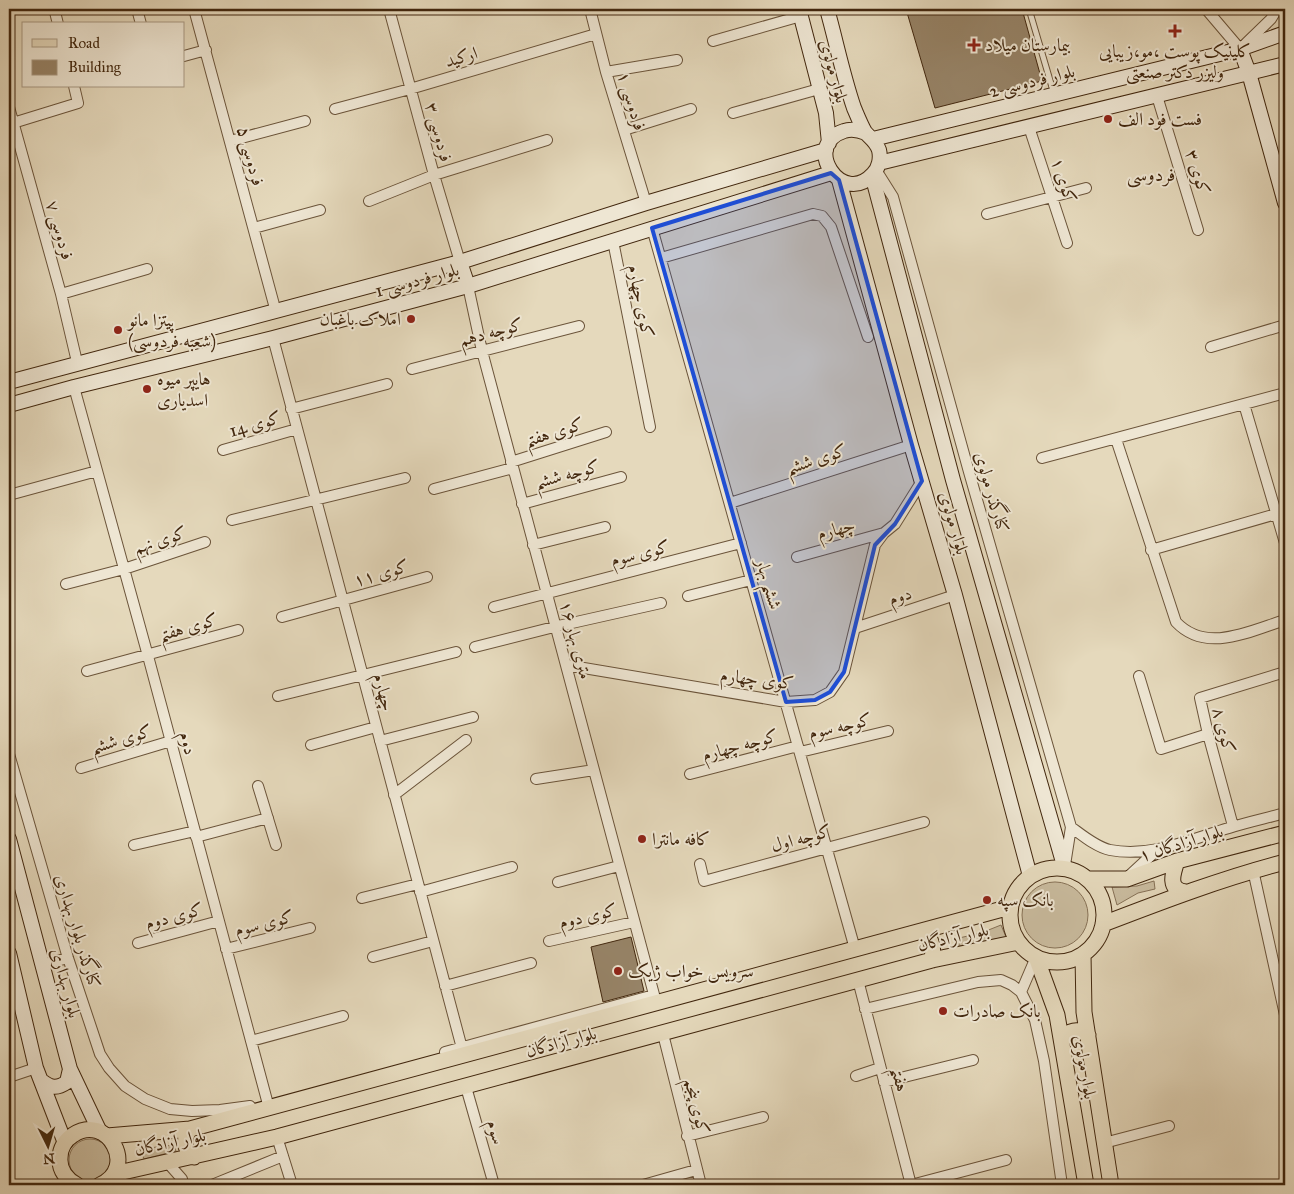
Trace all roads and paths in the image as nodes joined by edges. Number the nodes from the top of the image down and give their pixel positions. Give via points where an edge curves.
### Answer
1 (137, 9) edge
2 (194, 9) edge
3 (389, 9) edge
4 (590, 9) edge
5 (827, 9) edge
6 (1029, 9) edge
7 (1206, 9) edge
8 (1277, 9) edge
9 (55, 12) dead end
10 (800, 12) edge
11 (58, 22) edge
12 (140, 22) edge
13 (1285, 33) edge
14 (596, 34) junction
15 (713, 41) dead end
16 (1240, 49) junction
17 (206, 50) junction
18 (185, 56) edge
19 (677, 60) dead end
20 (1285, 64) edge
21 (606, 72) junction
22 (1249, 73) junction
23 (74, 88) edge
24 (410, 89) junction
25 (819, 89) junction
26 (1054, 94) junction
27 (1157, 96) junction
28 (9, 108) edge
29 (691, 109) dead end
30 (335, 110) dead end
31 (733, 113) dead end
32 (305, 121) dead end
33 (13, 123) junction
34 (1029, 127) junction
35 (624, 130) junction
36 (870, 136) junction
37 (547, 140) dead end
38 (230, 141) junction
39 (828, 146) junction
40 (876, 170) junction
41 (434, 175) junction
42 (835, 177) junction
43 (1086, 188) dead end
44 (1053, 197) junction
45 (369, 201) dead end
46 (646, 203) junction
47 (1285, 204) edge
48 (320, 210) dead end
49 (987, 214) dead end
50 (254, 228) junction
51 (652, 228) junction
52 (1198, 230) dead end
53 (613, 241) junction
54 (1067, 243) dead end
55 (661, 258) junction
56 (460, 262) junction
57 (147, 268) dead end
58 (468, 286) junction
59 (61, 294) junction
60 (276, 312) junction
61 (1285, 325) edge
62 (579, 326) dead end
63 (868, 337) dead end
64 (273, 338) junction
65 (1212, 347) dead end
66 (482, 352) junction
67 (77, 362) junction
68 (412, 370) dead end
69 (9, 382) edge
70 (387, 384) dead end
71 (74, 387) junction
72 (1285, 393) edge
73 (1244, 404) junction
74 (9, 405) edge
75 (291, 409) junction
76 (650, 428) dead end
77 (297, 429) junction
78 (606, 432) dead end
79 (1116, 439) junction
80 (911, 445) junction
81 (223, 450) dead end
82 (1042, 458) dead end
83 (512, 465) junction
84 (97, 471) junction
85 (621, 477) dead end
86 (405, 478) dead end
87 (922, 481) junction
88 (434, 489) dead end
89 (9, 495) edge
90 (316, 500) junction
91 (730, 503) junction
92 (522, 504) junction
93 (1276, 514) junction
94 (232, 520) dead end
95 (605, 527) dead end
96 (884, 533) junction
97 (205, 542) dead end
98 (741, 543) junction
99 (1285, 544) edge
100 (533, 545) junction
101 (1151, 550) junction
102 (797, 557) dead end
103 (124, 569) junction
104 (428, 577) dead end
105 (751, 580) junction
106 (66, 584) dead end
107 (546, 593) junction
108 (955, 595) junction
109 (688, 596) dead end
110 (343, 601) junction
111 (661, 603) dead end
112 (494, 607) dead end
113 (282, 617) dead end
114 (1285, 620) edge
115 (554, 627) junction
116 (855, 628) junction
117 (238, 630) dead end
118 (475, 647) dead end
119 (456, 652) dead end
120 (148, 656) junction
121 (566, 665) junction
122 (87, 671) dead end
123 (1285, 672) edge
124 (362, 675) junction
125 (1139, 676) dead end
126 (278, 696) dead end
127 (786, 702) junction
128 (473, 716) dead end
129 (376, 727) junction
130 (888, 731) dead end
131 (1208, 734) junction
132 (380, 740) junction
133 (466, 740) dead end
134 (171, 741) junction
135 (311, 744) dead end
136 (799, 749) junction
137 (9, 754) edge
138 (81, 768) dead end
139 (594, 770) junction
140 (690, 774) dead end
141 (536, 779) dead end
142 (258, 786) dead end
143 (394, 795) junction
144 (1285, 813) edge
145 (268, 818) junction
146 (924, 822) dead end
147 (1233, 826) junction
148 (1071, 827) junction
149 (1285, 833) edge
150 (196, 834) junction
151 (9, 839) edge
152 (276, 845) dead end
153 (134, 846) dead end
154 (827, 847) junction
155 (1157, 850) junction
156 (1177, 861) junction
157 (1285, 862) edge
158 (700, 864) dead end
159 (619, 866) junction
160 (512, 867) dead end
161 (1065, 869) junction
162 (1253, 870) junction
163 (1030, 876) junction
164 (1087, 879) junction
165 (1126, 879) junction
166 (558, 882) dead end
167 (419, 888) junction
168 (1185, 892) junction
169 (362, 898) dead end
170 (1010, 907) junction
171 (219, 922) junction
172 (634, 922) junction
173 (1103, 924) junction
174 (310, 928) dead end
175 (925, 931) junction
176 (433, 941) junction
177 (549, 942) dead end
178 (1018, 942) junction
179 (138, 943) dead end
180 (226, 949) junction
181 (855, 949) junction
182 (9, 954) edge
183 (1083, 954) junction
184 (373, 957) dead end
185 (1036, 957) junction
186 (68, 958) junction
187 (932, 960) junction
188 (531, 963) dead end
189 (42, 966) junction
190 (858, 980) junction
191 (445, 986) junction
192 (1021, 992) junction
193 (655, 999) junction
194 (865, 1009) junction
195 (1285, 1015) edge
196 (343, 1016) dead end
197 (663, 1034) junction
198 (1088, 1035) junction
199 (1062, 1040) junction
200 (251, 1041) junction
201 (463, 1051) junction
202 (972, 1060) dead end
203 (880, 1068) junction
204 (70, 1069) junction
205 (39, 1074) junction
206 (9, 1076) edge
207 (856, 1076) dead end
208 (884, 1082) junction
209 (466, 1087) junction
210 (268, 1105) junction
211 (763, 1117) dead end
212 (1169, 1126) dead end
213 (190, 1129) junction
214 (104, 1134) junction
215 (687, 1136) junction
216 (278, 1137) junction
217 (65, 1142) junction
218 (1104, 1144) junction
219 (283, 1156) junction
220 (194, 1157) junction
221 (1006, 1160) dead end
222 (167, 1162) junction
223 (696, 1170) junction
224 (114, 1174) junction
225 (62, 1179) edge
226 (1285, 1184) edge
227 (78, 1185) edge
228 (100, 1185) edge
229 (183, 1185) edge
230 (212, 1185) edge
231 (292, 1185) edge
232 (494, 1185) edge
233 (647, 1185) edge
234 (700, 1185) edge
235 (910, 1185) edge
236 (1062, 1185) edge
237 (1086, 1185) edge
238 (1111, 1185) edge
239 (1280, 1185) edge

1 - 12 street
2 - 17 street, فردوسی ۵
3 - 24 street, فردوسی ۳
4 - 14 street, فردوسی ۱
5 - 36 main road, بلوار مولوی via 854,108
6 - 26 lane
7 - 16 street
8 - 16 street via 1272,19
9 - 11 street
10 - 15 street
10 - 25 main road, بلوار مولوی
13 - 16 main road, بلوار فردوسی 2
14 - 21 street, فردوسی ۱
14 - 24 street, ارکید
16 - 22 main road
16 - 26 main road, بلوار فردوسی 2
17 - 18 street
17 - 38 street, فردوسی ۵
19 - 21 street
20 - 22 main road
21 - 35 street, فردوسی ۱
22 - 27 main road
22 - 47 main road
23 - 33 street via 78,103
24 - 30 street, ارکید
24 - 41 street, فردوسی ۳
25 - 31 street
25 - 39 main road, بلوار مولوی via 826,113
26 - 36 main road, بلوار فردوسی 2
27 - 34 main road
27 - 52 street, کوی ۳
28 - 33 street, فردوسی ۷
29 - 35 street
32 - 38 street
33 - 59 street, فردوسی ۷
34 - 40 main road
34 - 44 street, کوی ۱
35 - 46 street, فردوسی ۱
36 - 39 main road via 859,130 845,130
36 - 40 main road via 879,150
37 - 41 street
38 - 50 street, فردوسی ۵
39 - 42 main road via 826,162
39 - 46 main road, بلوار فردوسی 1
40 - 42 main road via 860,183 846,183
40 - 148 street, کنارگذر مولوی via 893,197
40 - 161 main road, بلوار مولوی via 953,480
41 - 45 street
41 - 56 street, فردوسی ۳
42 - 51 main road, بلوار فردوسی 1
42 - 80 main road, بلوار مولوی
43 - 44 street
44 - 49 street
44 - 54 street, کوی ۱
46 - 56 main road, بلوار فردوسی 1
48 - 50 street
50 - 60 street, فردوسی ۵
51 - 53 main road, بلوار فردوسی 1
51 - 55 street, ششم بهار
53 - 58 main road, بلوار فردوسی 1
53 - 76 street, کوی چهارم
55 - 63 street via 813,214 822,216 831,227
55 - 91 street, ششم بهار
56 - 58 main road
56 - 60 main road, بلوار فردوسی 1
57 - 59 street
58 - 64 main road, بلوار فردوسی 1
58 - 66 street, ۱۶ متری بهار
59 - 67 street, فردوسی ۷
60 - 67 main road, بلوار فردوسی 1
61 - 65 street
62 - 66 street, کوچه دهم
64 - 71 main road, بلوار فردوسی 1
64 - 75 street, چهارم
66 - 68 street, کوچه دهم
66 - 83 street, ۱۶ متری بهار
67 - 69 main road, بلوار فردوسی 1
70 - 75 street
71 - 74 main road, بلوار فردوسی 1
71 - 84 street, دوم
72 - 73 street
73 - 79 street
73 - 93 street
75 - 77 street, چهارم
77 - 81 street, کوی 14
77 - 90 street, چهارم
78 - 83 street, کوی هفتم
79 - 82 street
79 - 101 street
80 - 87 main road, بلوار مولوی
80 - 91 street, کوی ششم
83 - 88 street, کوی هفتم
83 - 92 street, ۱۶ متری بهار
84 - 89 street
84 - 103 street, دوم
85 - 92 street, کوچه ششم
86 - 90 street
87 - 96 street, کوی چهارم via 895,524
87 - 108 main road, بلوار مولوی
90 - 94 street
90 - 110 street, چهارم
91 - 98 street, ششم بهار
92 - 100 street, ۱۶ متری بهار
93 - 99 street
93 - 101 street
95 - 100 street
96 - 102 street, چهارم
96 - 116 street, کوی چهارم via 875,545
97 - 103 street, کوی نهم
98 - 105 street, ششم بهار
98 - 107 street, کوی سوم
100 - 107 street, ۱۶ متری بهار
101 - 114 street via 1176,622 1183,630 1199,637 1225,638
103 - 106 street, کوی نهم
103 - 120 street, دوم
104 - 110 street, کوی ۱۱
105 - 109 street
105 - 127 street, ششم بهار
107 - 112 street, کوی سوم
107 - 115 street, ۱۶ متری بهار
108 - 116 street, دوم
108 - 163 main road, بلوار مولوی
110 - 113 street, کوی ۱۱
110 - 124 street, چهارم
111 - 115 street
115 - 118 street
115 - 121 street, ۱۶ متری بهار
116 - 127 street, کوی چهارم via 844,672 830,692 815,700
117 - 120 street, کوی هفتم
119 - 124 street
120 - 122 street, کوی هفتم
120 - 134 street, دوم
121 - 127 street, کوی چهارم
121 - 139 street, ۱۶ متری بهار
123 - 131 street, کوی ۸ via 1200,698
124 - 126 street
124 - 129 street, چهارم
125 - 131 street via 1160,749
127 - 136 street, ششم بهار
128 - 132 street
129 - 132 street, چهارم
129 - 135 street
130 - 136 street, کوچه سوم
131 - 147 street, کوی ۸
132 - 143 street, چهارم
133 - 143 street
134 - 138 street, کوی ششم
134 - 150 street, دوم
136 - 140 street, کوچه چهارم
136 - 154 street, ششم بهار
137 - 186 street, کنارگذر بلوار بهداری
139 - 141 street
139 - 159 street, ۱۶ متری بهار
142 - 145 street
143 - 167 street, چهارم
144 - 147 street
145 - 150 street
145 - 152 street
146 - 154 street, کوچه اول
147 - 155 street
148 - 155 street via 1109,850
148 - 161 street, کنارگذر مولوی
149 - 156 main road, بلوار آزادگان ۱
150 - 153 street
150 - 171 street, دوم
151 - 189 main road, بلوار بهداری
154 - 158 street, کوچه اول via 704,881
154 - 181 street, ششم بهار
155 - 165 street
156 - 165 main road, بلوار آزادگان ۱
156 - 168 main road via 1172,883
157 - 162 main road
159 - 166 street
159 - 172 street, ۱۶ متری بهار
160 - 167 street
161 - 163 main road via 1053,868
161 - 164 main road
162 - 168 main road
162 - 195 street
163 - 170 main road via 1014,895
164 - 165 main road, بلوار آزادگان ۱
164 - 173 main road via 1101,899
167 - 169 street
167 - 176 street, چهارم
168 - 173 main road
170 - 175 main road, بلوار آزادگان
170 - 178 main road via 1011,925
171 - 179 street, کوی دوم
171 - 180 street, دوم
172 - 177 street, کوی دوم
172 - 193 street, ۱۶ متری بهار
173 - 183 main road via 1092,946
174 - 180 street, کوی سوم
175 - 181 main road, بلوار آزادگان
175 - 187 main road via 934,952
176 - 184 street
176 - 191 street, چهارم
178 - 185 main road
178 - 187 main road, بلوار آزادگان
180 - 200 street, دوم
181 - 193 main road, بلوار آزادگان
182 - 205 main road
183 - 185 main road via 1065,961 1045,961
183 - 198 main road, بلوار مولوی via 1084,1012
185 - 192 street
185 - 199 main road, بلوار مولوی via 1057,1015
186 - 189 street
186 - 210 street, کنارگذر بلوار بهداری via 100,1054 126,1086 145,1099 170,1109 220,1110
187 - 190 main road, بلوار آزادگان
188 - 191 street
189 - 204 main road, بلوار بهداری
190 - 194 street, هفتم
190 - 197 main road, بلوار آزادگان
191 - 201 street, چهارم
192 - 194 street via 1001,980 978,982
192 - 236 street via 1035,1020 1044,1061
193 - 201 main road, بلوار آزادگان
194 - 203 street, هفتم
196 - 200 street
197 - 209 main road, بلوار آزادگان
197 - 215 street, کوی پنجم
198 - 199 main road via 1073,1031
198 - 218 main road, بلوار مولوی
199 - 237 main road, بلوار مولوی
200 - 210 street, دوم
201 - 210 main road, بلوار آزادگان
202 - 208 street
203 - 207 street
203 - 208 street, هفتم
204 - 205 main road via 67,1082 60,1087 54,1087
204 - 214 main road, بلوار بهداری
205 - 206 street
205 - 217 main road
208 - 235 street, هفتم
209 - 216 main road, بلوار آزادگان
209 - 232 street, سوم
210 - 213 main road, بلوار آزادگان
211 - 215 street
212 - 218 street
213 - 214 main road, بلوار آزادگان
213 - 220 main road via 184,1138 188,1152
214 - 217 main road, بلوار آزادگان via 93,1130 77,1132
214 - 224 main road via 113,1142 118,1158
215 - 223 street, کوی پنجم
216 - 219 street
216 - 220 main road, بلوار آزادگان
217 - 225 main road via 60,1158
218 - 238 main road, بلوار مولوی
219 - 230 street
219 - 231 street
220 - 222 main road, بلوار آزادگان
221 - 235 street
222 - 224 main road, بلوار آزادگان
222 - 229 street via 182,1179
223 - 233 street
223 - 234 street, کوی پنجم
224 - 228 main road
225 - 227 main road via 68,1178
226 - 239 street

